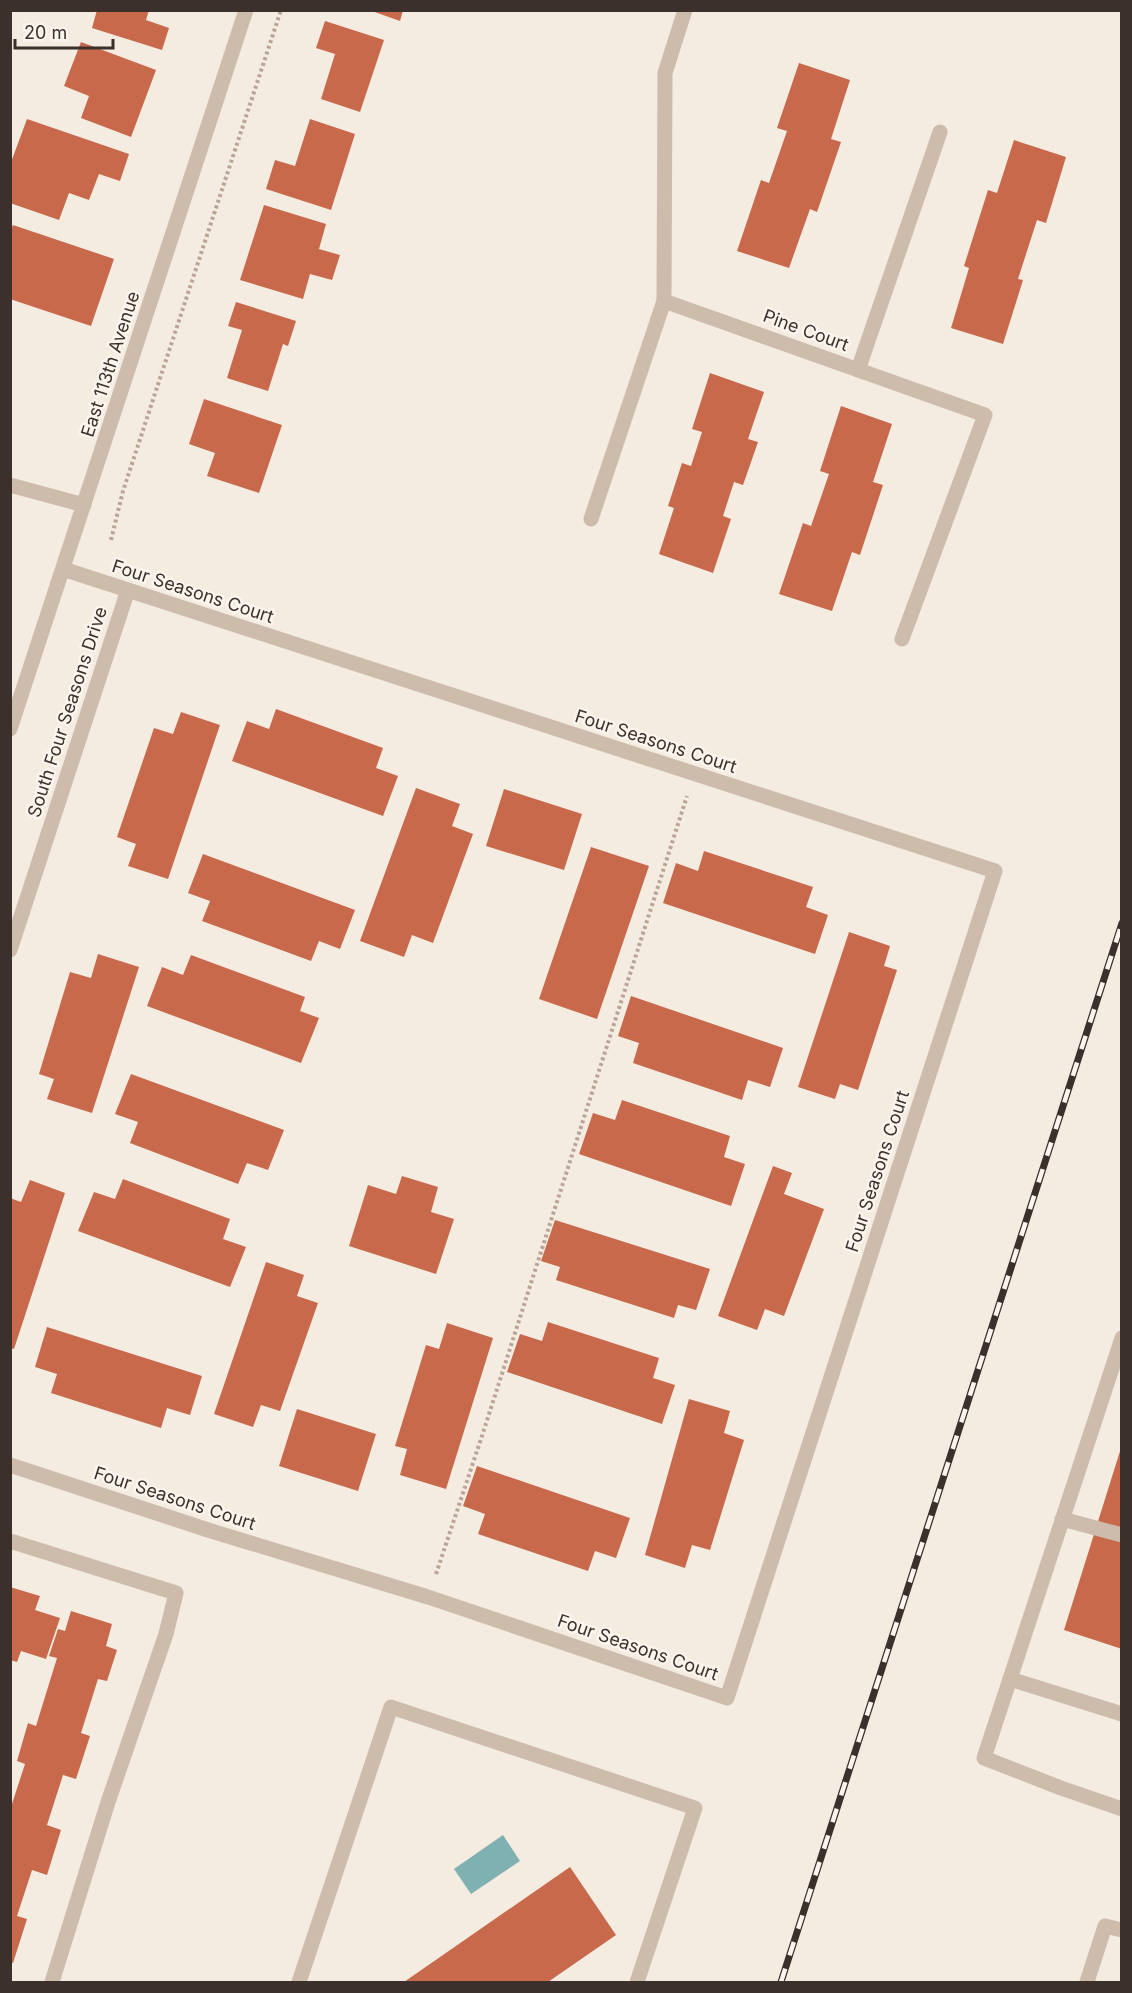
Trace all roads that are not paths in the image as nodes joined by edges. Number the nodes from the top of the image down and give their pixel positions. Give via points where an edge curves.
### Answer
1 (246, 10) edge
2 (685, 10) edge
3 (940, 132) dead end
4 (664, 301) junction
5 (858, 370) junction
6 (10, 485) edge
7 (84, 505) junction
8 (591, 519) dead end
9 (63, 569) junction
10 (128, 590) junction
11 (902, 639) dead end
12 (10, 729) edge
13 (10, 950) edge
14 (1122, 1338) edge
15 (10, 1466) edge
16 (1062, 1519) junction
17 (1122, 1535) edge
18 (10, 1541) edge
19 (1010, 1679) junction
20 (1122, 1714) edge
21 (1122, 1809) edge
22 (1122, 1929) edge
23 (52, 1983) edge
24 (299, 1983) edge
25 (637, 1983) edge
26 (1087, 1983) edge

1 - 7 street, East 113th Avenue
2 - 4 street via 665,73
3 - 5 street
4 - 5 street, Pine Court
4 - 8 street
5 - 11 street, Pine Court via 985,415
6 - 7 street
7 - 9 street, East 113th Avenue
9 - 10 street, Four Seasons Court
9 - 12 street, East 113th Avenue
10 - 13 street, South Four Seasons Drive
10 - 15 street, Four Seasons Court via 995,871 727,1698 428,1597
14 - 16 street
16 - 17 street
16 - 19 street
18 - 23 street via 176,1593
19 - 20 street
19 - 21 street via 984,1758
22 - 26 street via 1105,1926
24 - 25 street via 391,1707 695,1808

